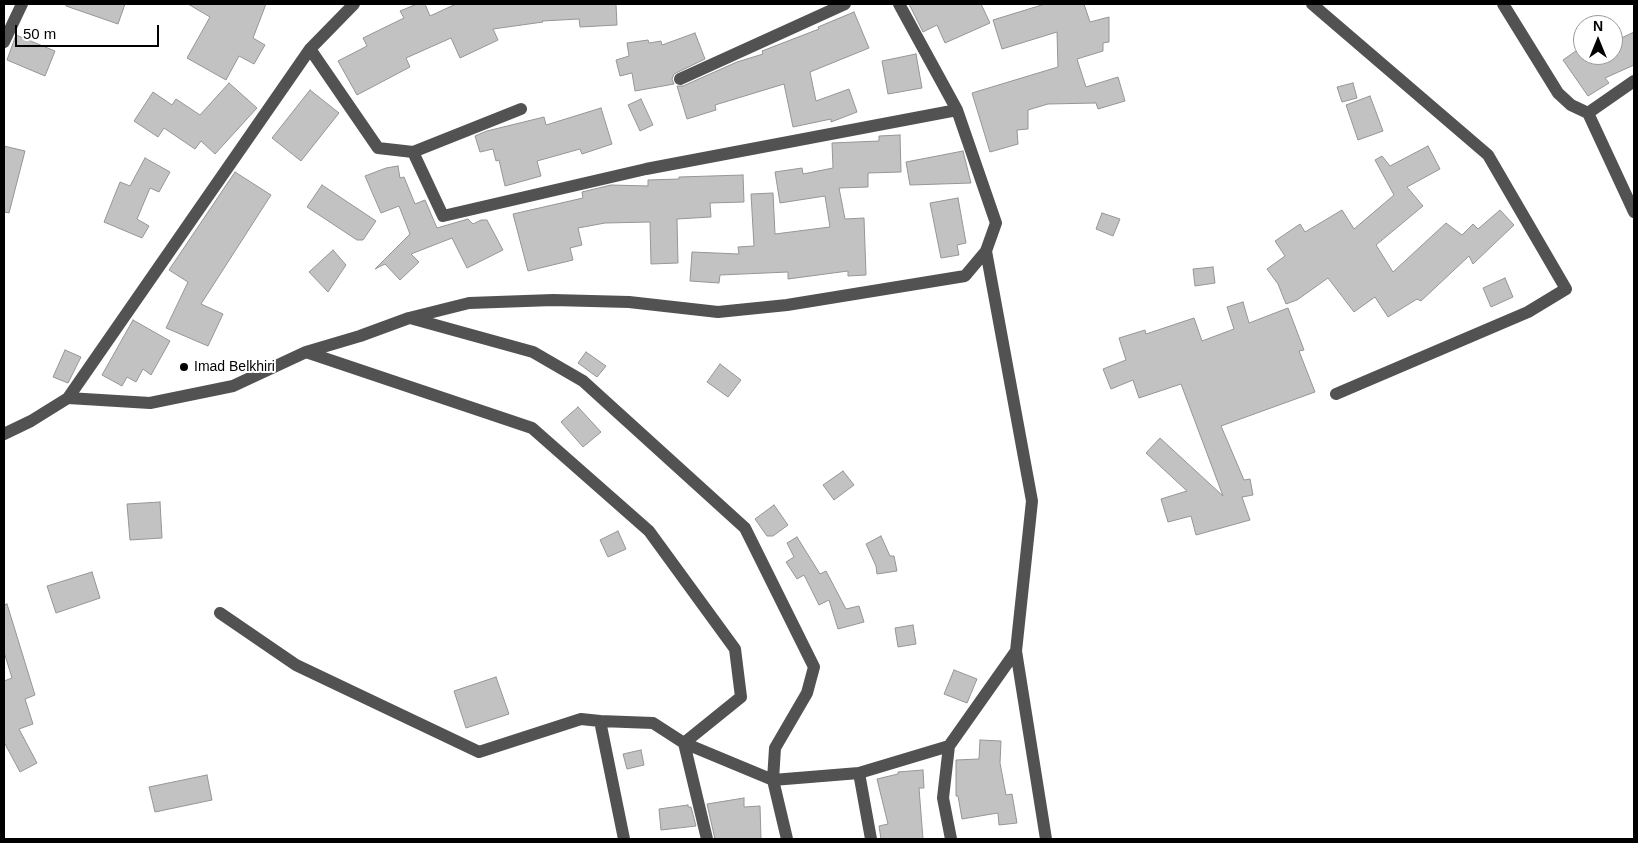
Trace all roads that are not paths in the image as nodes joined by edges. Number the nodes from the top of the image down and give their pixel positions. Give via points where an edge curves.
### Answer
1 (22, 4) edge
2 (354, 4) edge
3 (845, 4) edge
4 (899, 4) edge
5 (1312, 4) edge
6 (1503, 4) edge
7 (7, 28) edge
8 (4, 42) edge
9 (310, 49) junction
10 (680, 79) dead end
11 (1634, 81) edge
12 (522, 109) dead end
13 (957, 110) junction
14 (1588, 113) junction
15 (413, 152) junction
16 (1634, 212) edge
17 (986, 251) junction
18 (409, 318) junction
19 (306, 352) junction
20 (1336, 394) dead end
21 (68, 398) junction
22 (4, 434) edge
23 (220, 612) dead end
24 (1016, 651) junction
25 (600, 721) junction
26 (684, 742) junction
27 (949, 746) junction
28 (859, 773) junction
29 (773, 780) junction
30 (624, 839) edge
31 (707, 839) edge
32 (787, 839) edge
33 (870, 839) edge
34 (951, 839) edge
35 (1046, 839) edge

1 - 7 street
2 - 9 street
3 - 10 street
4 - 13 street
5 - 20 street via 1488,155 1566,289 1528,312
6 - 14 street via 1558,93 1571,105
7 - 8 street
9 - 15 street via 378,148
9 - 21 street
11 - 14 street
12 - 15 street
13 - 15 street via 646,169 443,216
13 - 17 street via 996,223
14 - 16 street
17 - 18 street via 965,276 788,305 718,312 629,302 469,302
17 - 24 street via 1032,501
18 - 19 street
18 - 29 street via 533,352 583,381 745,528 814,667 807,693 775,748
19 - 21 street via 233,386 150,403
19 - 26 street via 532,428 649,531 735,649 741,697
21 - 22 street
23 - 25 street via 296,665 479,752 581,719
24 - 27 street
24 - 35 street
25 - 26 street via 653,723
25 - 30 street
26 - 29 street
26 - 31 street
27 - 28 street
27 - 34 street via 943,798
28 - 29 street
28 - 33 street
29 - 32 street

